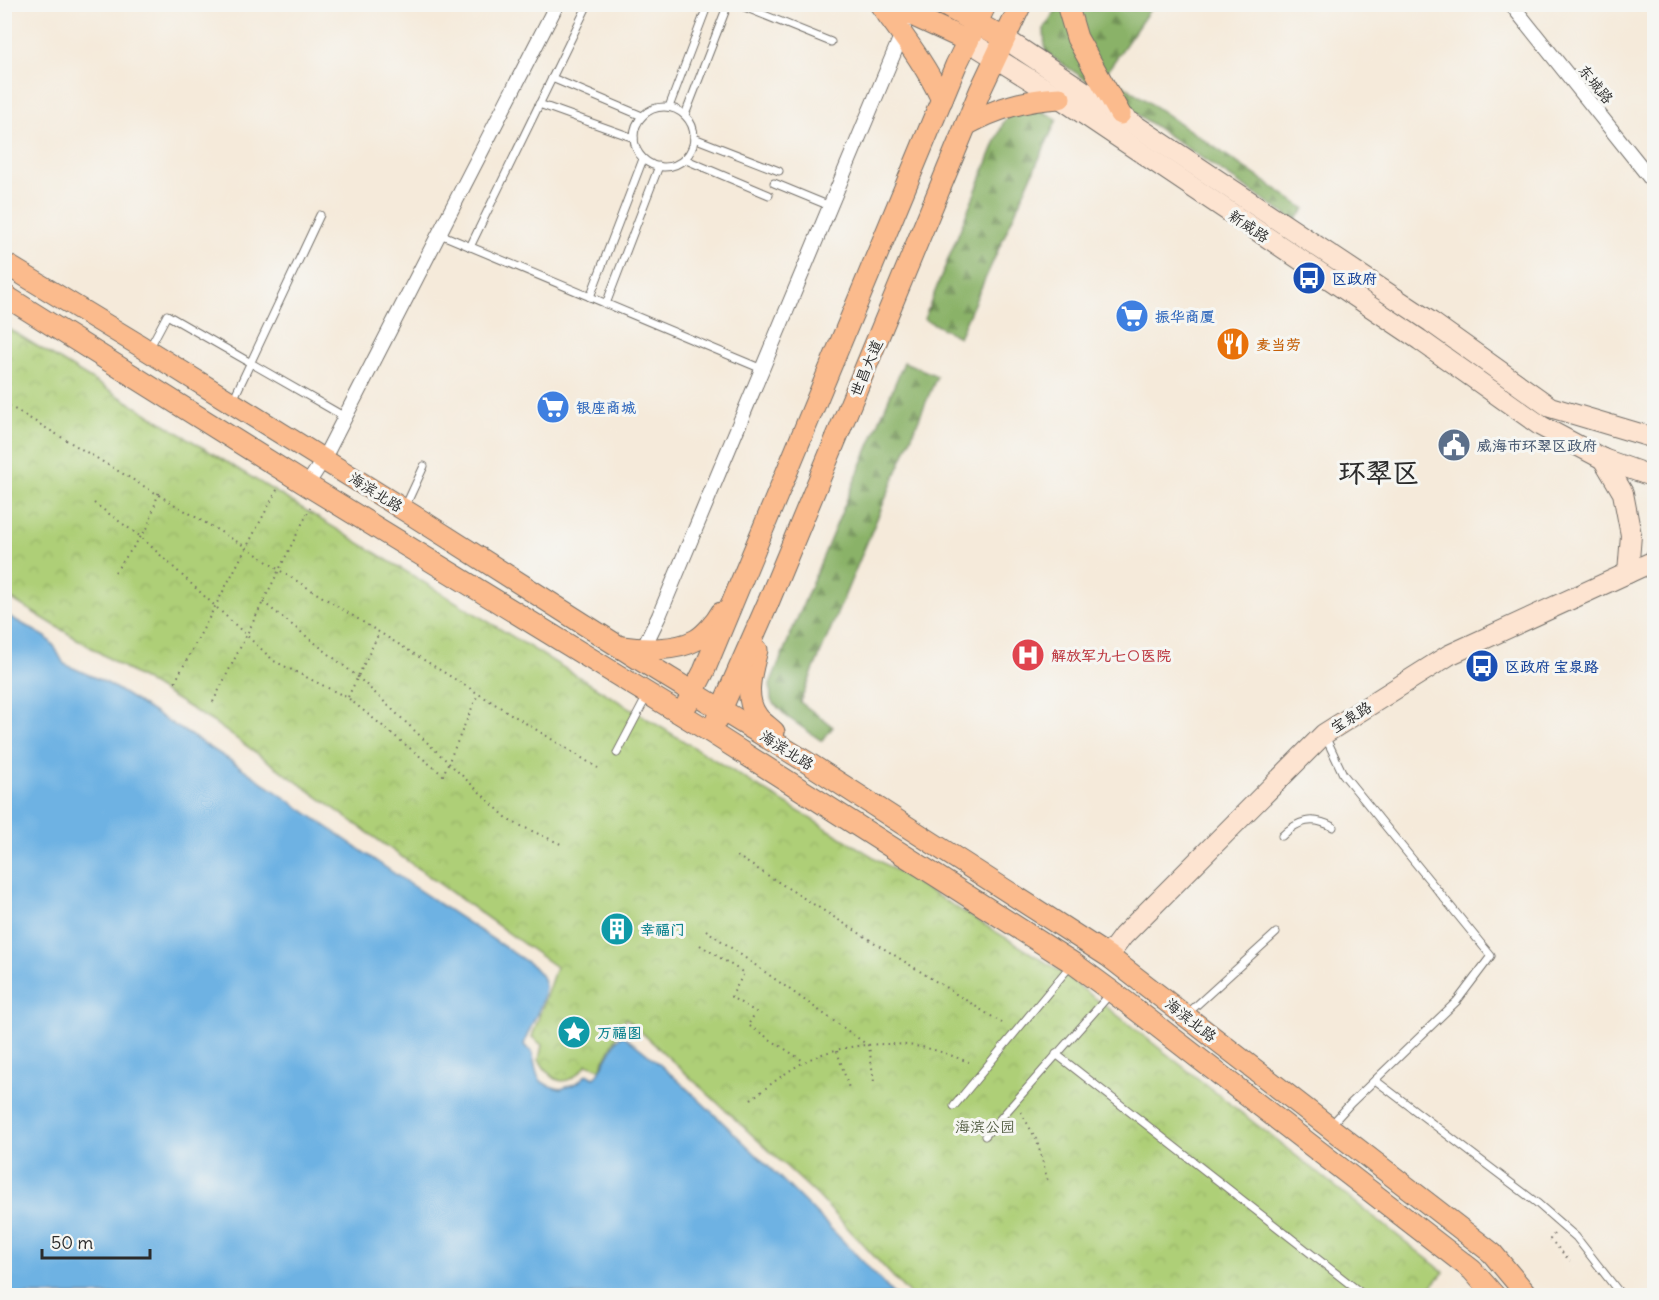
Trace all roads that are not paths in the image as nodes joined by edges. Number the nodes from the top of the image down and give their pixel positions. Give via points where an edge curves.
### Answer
1 (557, 4) edge
2 (588, 4) edge
3 (708, 4) edge
4 (728, 4) edge
5 (737, 4) edge
6 (880, 4) edge
7 (888, 4) edge
8 (942, 4) edge
9 (1022, 4) edge
10 (1067, 4) edge
11 (1511, 4) edge
12 (910, 14) junction
13 (977, 22) edge
14 (902, 34) junction
15 (831, 42) dead end
16 (1000, 47) junction
17 (552, 78) junction
18 (1060, 98) junction
19 (942, 100) junction
20 (539, 104) junction
21 (669, 107) junction
22 (1119, 114) junction
23 (685, 115) junction
24 (642, 116) junction
25 (966, 125) junction
26 (634, 138) junction
27 (694, 138) junction
28 (643, 159) junction
29 (684, 159) junction
30 (659, 166) junction
31 (779, 171) dead end
32 (1654, 180) edge
33 (774, 183) dead end
34 (769, 195) dead end
35 (830, 206) junction
36 (320, 215) dead end
37 (440, 234) junction
38 (470, 247) junction
39 (4, 263) edge
40 (4, 295) edge
41 (590, 297) junction
42 (606, 304) junction
43 (1446, 333) junction
44 (149, 351) junction
45 (1434, 351) junction
46 (250, 363) junction
47 (762, 369) junction
48 (231, 403) junction
49 (345, 417) junction
50 (1654, 438) edge
51 (1603, 459) junction
52 (323, 460) junction
53 (424, 466) dead end
54 (1654, 477) edge
55 (313, 489) junction
56 (404, 510) junction
57 (1654, 561) edge
58 (1654, 567) edge
59 (1628, 573) junction
60 (741, 582) junction
61 (768, 603) junction
62 (640, 654) junction
63 (693, 693) junction
64 (648, 694) junction
65 (721, 709) junction
66 (682, 715) junction
67 (712, 733) junction
68 (1324, 734) junction
69 (617, 753) dead end
70 (806, 761) junction
71 (1333, 827) dead end
72 (1282, 836) dead end
73 (1276, 933) dead end
74 (1108, 956) junction
75 (1073, 963) junction
76 (1112, 992) junction
77 (1185, 1015) junction
78 (1056, 1054) junction
79 (1375, 1080) junction
80 (954, 1106) dead end
81 (1329, 1126) junction
82 (986, 1136) dead end
83 (1494, 1295) edge
84 (1365, 1296) edge
85 (1528, 1296) edge
86 (1622, 1296) edge

1 - 37 street
2 - 17 lane
3 - 21 lane
4 - 23 lane
5 - 15 lane
6 - 14 main road
7 - 12 main road, 新威路
8 - 13 main road, 新威路
9 - 16 main road, 世昌大道
10 - 22 main road via 1077,38
11 - 32 street, 东城路
12 - 13 main road, 新威路
12 - 14 street
13 - 16 main road, 新威路
13 - 19 main road
14 - 19 main road
14 - 35 street
16 - 18 main road, 新威路
16 - 22 main road, 新威路
16 - 25 main road, 世昌大道
17 - 20 lane
17 - 24 lane
18 - 25 main road via 1010,105
18 - 45 main road, 新威路
19 - 60 main road
20 - 26 lane
20 - 38 lane
21 - 23 lane
21 - 24 lane via 659,107
22 - 43 main road, 新威路
23 - 27 lane
24 - 26 lane via 636,123
25 - 61 main road, 世昌大道
26 - 28 lane
27 - 29 lane
27 - 31 lane
28 - 30 lane
28 - 41 lane
29 - 30 lane via 675,165
29 - 34 lane
30 - 42 lane
33 - 35 lane
35 - 47 street
36 - 46 lane
37 - 38 lane
37 - 49 street
38 - 41 lane
39 - 44 main road, 海滨北路
40 - 55 main road, 海滨北路
41 - 42 lane
42 - 47 lane
43 - 45 lane
43 - 50 main road, 新威路 via 1550,407
44 - 46 lane via 167,315
44 - 48 main road, 海滨北路
45 - 51 main road, 新威路 via 1541,426
46 - 48 lane
46 - 49 lane
47 - 62 street
48 - 52 main road, 海滨北路
49 - 52 street
51 - 54 main road, 新威路
51 - 59 main road via 1623,493 1631,535
52 - 55 street
52 - 56 main road, 海滨北路
53 - 56 lane
55 - 64 main road, 海滨北路
56 - 62 main road, 海滨北路 via 618,646
57 - 59 main road, 宝泉路
58 - 59 main road
59 - 68 main road, 宝泉路 via 1449,655
60 - 62 main road via 717,619 696,640
60 - 63 main road
61 - 65 main road, 世昌大道
61 - 70 main road via 750,699 756,715
62 - 63 main road, 海滨北路
63 - 65 main road, 海滨北路
63 - 66 main road
64 - 66 main road, 海滨北路
64 - 69 lane
65 - 67 main road, 世昌大道
65 - 70 main road, 海滨北路
66 - 67 main road, 海滨北路
67 - 75 main road, 海滨北路
68 - 74 main road, 宝泉路
68 - 79 lane via 1343,774 1491,956 1457,1001
70 - 74 main road, 海滨北路
71 - 72 lane via 1307,820 1292,826
73 - 77 lane
74 - 77 main road, 海滨北路
75 - 76 main road, 海滨北路
75 - 80 lane
76 - 78 lane
76 - 83 main road, 海滨北路 via 1472,1270
77 - 81 main road, 海滨北路
78 - 82 lane
78 - 84 lane
79 - 81 lane
79 - 86 lane via 1576,1237
81 - 85 main road, 海滨北路 via 1492,1253

